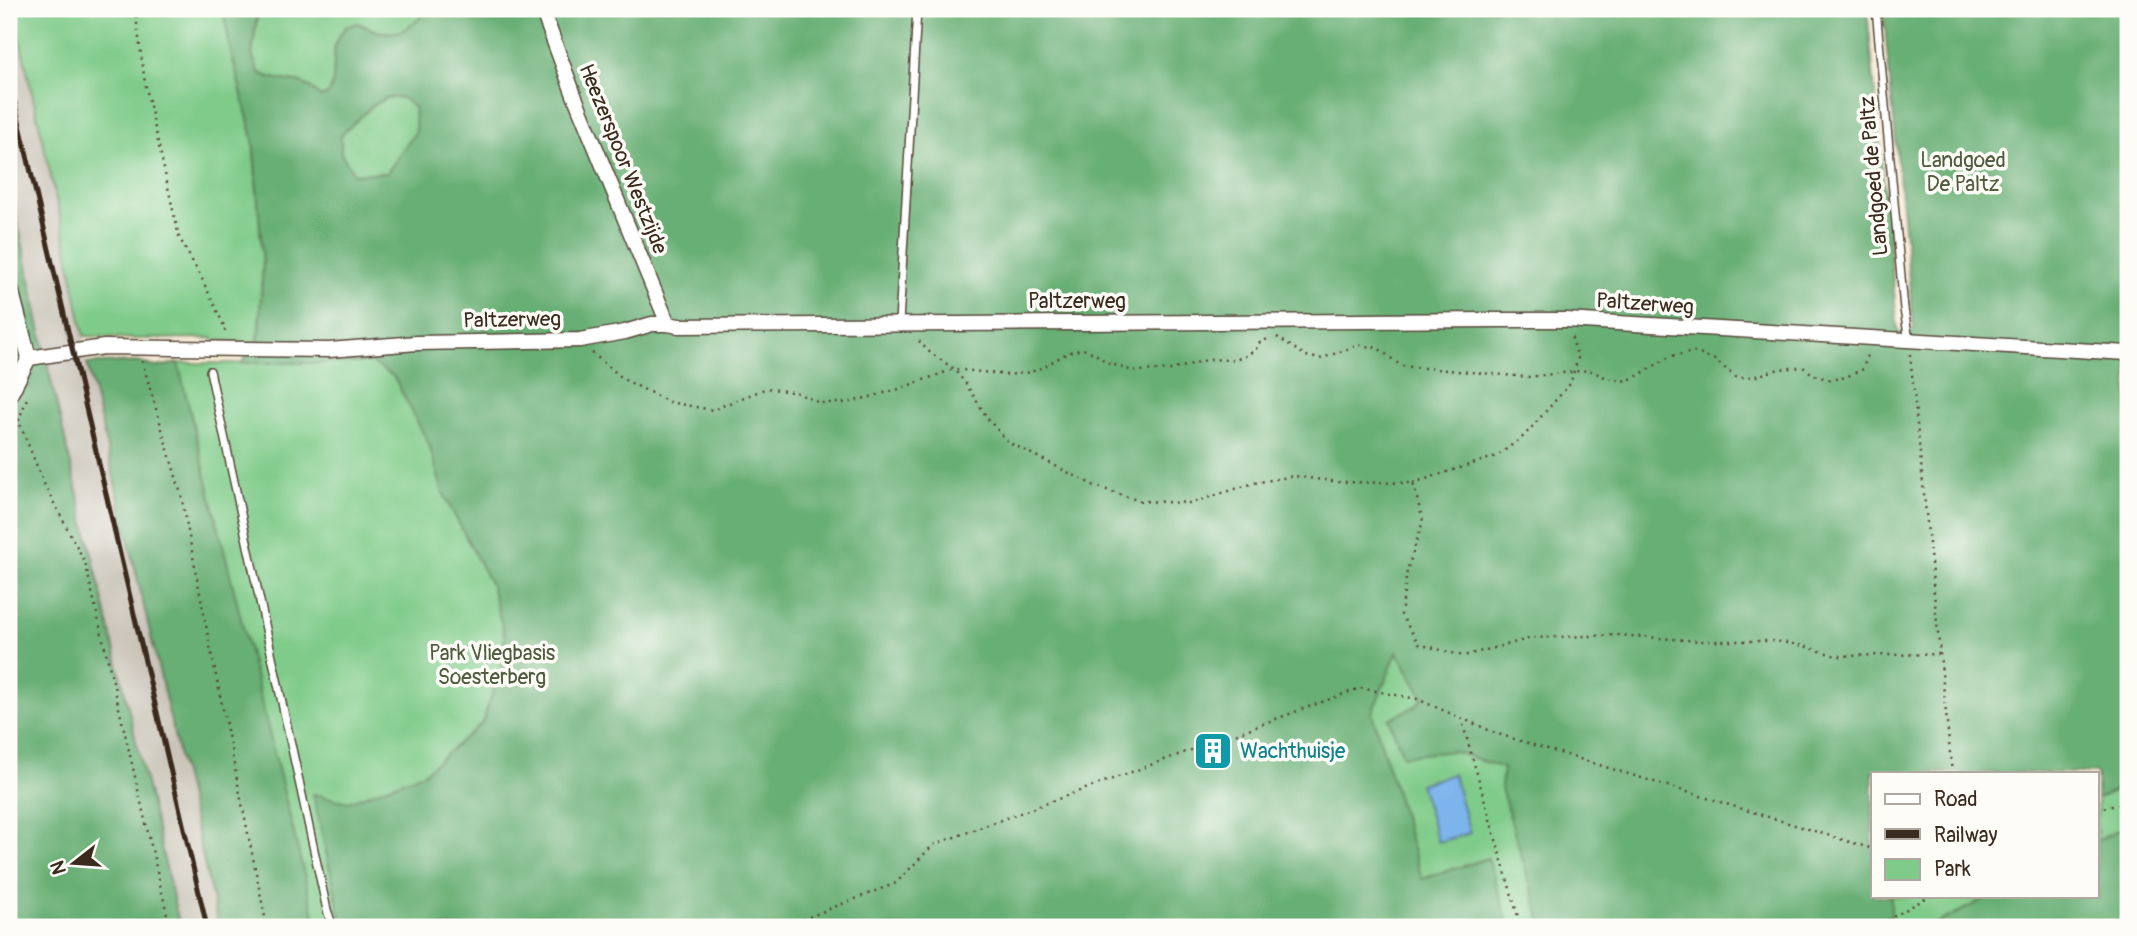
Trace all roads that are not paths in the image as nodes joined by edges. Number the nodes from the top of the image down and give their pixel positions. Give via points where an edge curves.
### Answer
1 (542, 9) edge
2 (916, 9) edge
3 (1876, 9) edge
4 (9, 281) edge
5 (901, 323) junction
6 (668, 324) junction
7 (1909, 341) junction
8 (2128, 353) edge
9 (29, 358) junction
10 (210, 371) dead end
11 (9, 396) edge
12 (333, 927) edge

1 - 6 street, Heezerspoor Westzijde
2 - 5 lane
3 - 7 lane, Landgoed de Paltz
4 - 9 street
5 - 6 street, Paltzerweg
5 - 7 street, Paltzerweg via 1566,320
6 - 9 street, Paltzerweg via 580,340 329,350 104,347
7 - 8 street, Paltzerweg
9 - 11 street
10 - 12 lane

